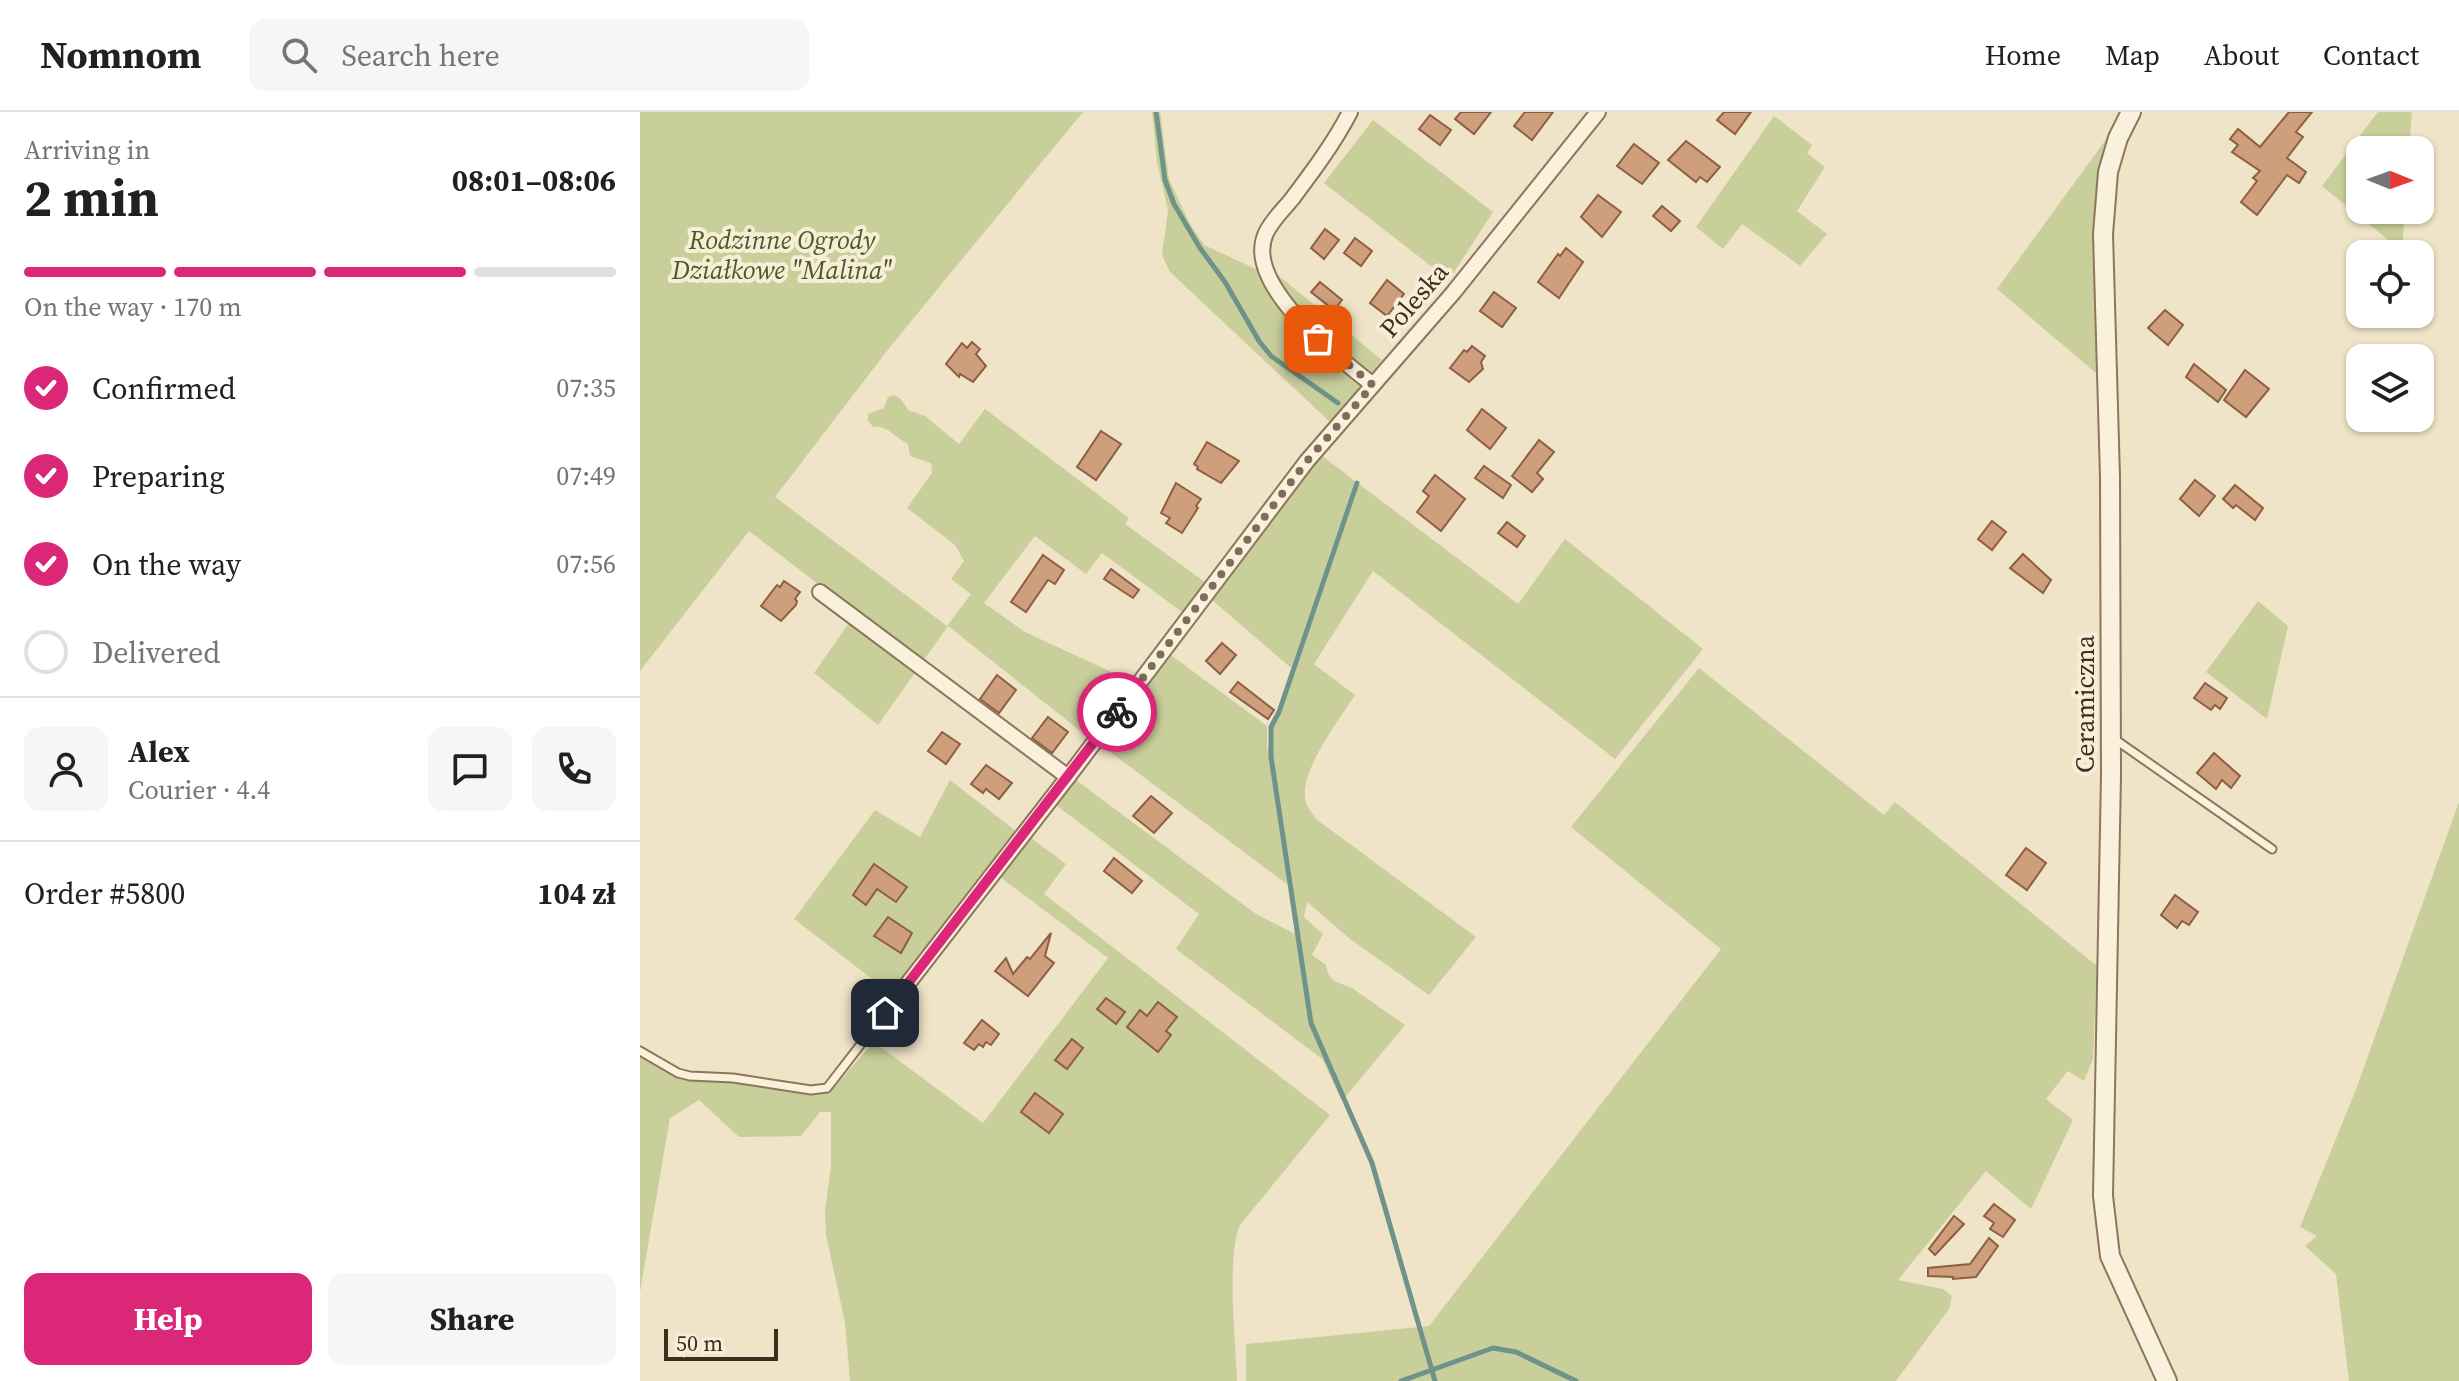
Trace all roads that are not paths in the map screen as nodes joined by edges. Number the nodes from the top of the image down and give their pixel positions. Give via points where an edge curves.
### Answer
1 (1350, 112) edge
2 (1598, 112) edge
3 (2131, 112) edge
4 (1373, 385) junction
5 (820, 592) dead end
6 (2111, 737) junction
7 (1068, 777) junction
8 (2272, 849) dead end
9 (885, 1013) joint
10 (640, 1051) edge
11 (2167, 1381) edge

1 - 4 street via 1267,231 1262,253 1285,301 1318,339
2 - 4 street, Poleska
3 - 6 street, Ceramiczna via 2108,172 2103,234
4 - 7 street, Poleska via 1307,461
5 - 7 street
6 - 8 lane
6 - 11 street, Ceramiczna via 2103,1196 2110,1256
7 - 9 street, Poleska
9 - 10 lane via 827,1088 690,1076

